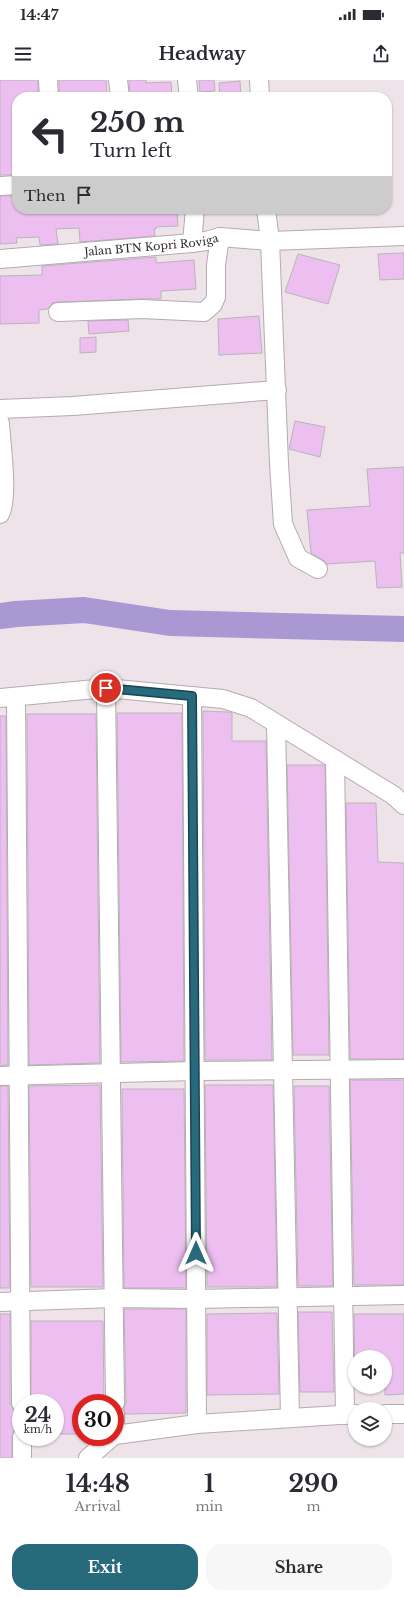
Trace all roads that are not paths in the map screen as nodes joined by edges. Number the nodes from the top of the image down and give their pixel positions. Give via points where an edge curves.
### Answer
1 (48, 80) edge
2 (118, 80) edge
3 (188, 80) edge
4 (259, 80) edge
5 (49, 92) edge
6 (119, 92) edge
7 (189, 92) edge
8 (260, 92) edge
9 (12, 185) edge
10 (0, 186) edge
11 (195, 214) edge
12 (267, 214) edge
13 (404, 236) edge
14 (220, 237) junction
15 (270, 241) junction
16 (192, 243) junction
17 (0, 258) edge
18 (58, 312) dead end
19 (277, 390) junction
20 (0, 409) edge
21 (0, 423) edge
22 (0, 514) edge
23 (318, 569) dead end
24 (106, 688) junction
25 (192, 696) junction
26 (8, 697) edge
27 (276, 724) junction
28 (335, 759) junction
29 (404, 805) edge
30 (404, 1069) edge
31 (284, 1070) junction
32 (340, 1070) junction
33 (195, 1071) junction
34 (111, 1073) junction
35 (0, 1076) edge
36 (19, 1076) junction
37 (344, 1296) junction
38 (404, 1296) edge
39 (114, 1298) junction
40 (288, 1298) junction
41 (197, 1299) junction
42 (20, 1301) junction
43 (0, 1302) edge
44 (21, 1394) edge
45 (115, 1394) edge
46 (349, 1402) edge
47 (392, 1414) edge
48 (404, 1414) edge
49 (348, 1415) edge
50 (290, 1418) junction
51 (198, 1424) junction
52 (124, 1434) edge
53 (22, 1446) edge
54 (102, 1446) edge
55 (22, 1458) edge
56 (88, 1458) edge

1 - 5 street
2 - 6 street
3 - 7 street
4 - 8 street
9 - 10 street
11 - 16 street
12 - 15 street
13 - 15 street, Jalan BTN Kopri Roviga
14 - 15 street, Jalan BTN Kopri Roviga
14 - 16 street, Jalan BTN Kopri Roviga
14 - 18 street via 216,265 216,297 213,304 204,312 142,309
15 - 19 street
16 - 17 street, Jalan BTN Kopri Roviga
19 - 20 street
19 - 23 street via 283,524 298,558
21 - 22 street via 4,494 3,510
24 - 25 street
24 - 26 street
24 - 34 street
25 - 27 street via 223,699 251,708
25 - 33 street
26 - 36 street
27 - 28 street
27 - 31 street
28 - 29 street via 393,795
28 - 32 street
30 - 32 street
31 - 32 street
31 - 33 street
31 - 40 street
32 - 37 street
33 - 34 street
33 - 41 street
34 - 36 street
34 - 39 street
35 - 36 street
36 - 42 street
37 - 38 street
37 - 40 street
37 - 46 street
39 - 41 street
39 - 42 street
39 - 45 street
40 - 41 street
40 - 50 street
41 - 51 street
42 - 43 street
42 - 44 street
47 - 48 street
49 - 50 street
50 - 51 street
51 - 52 street
53 - 55 street
54 - 56 street

